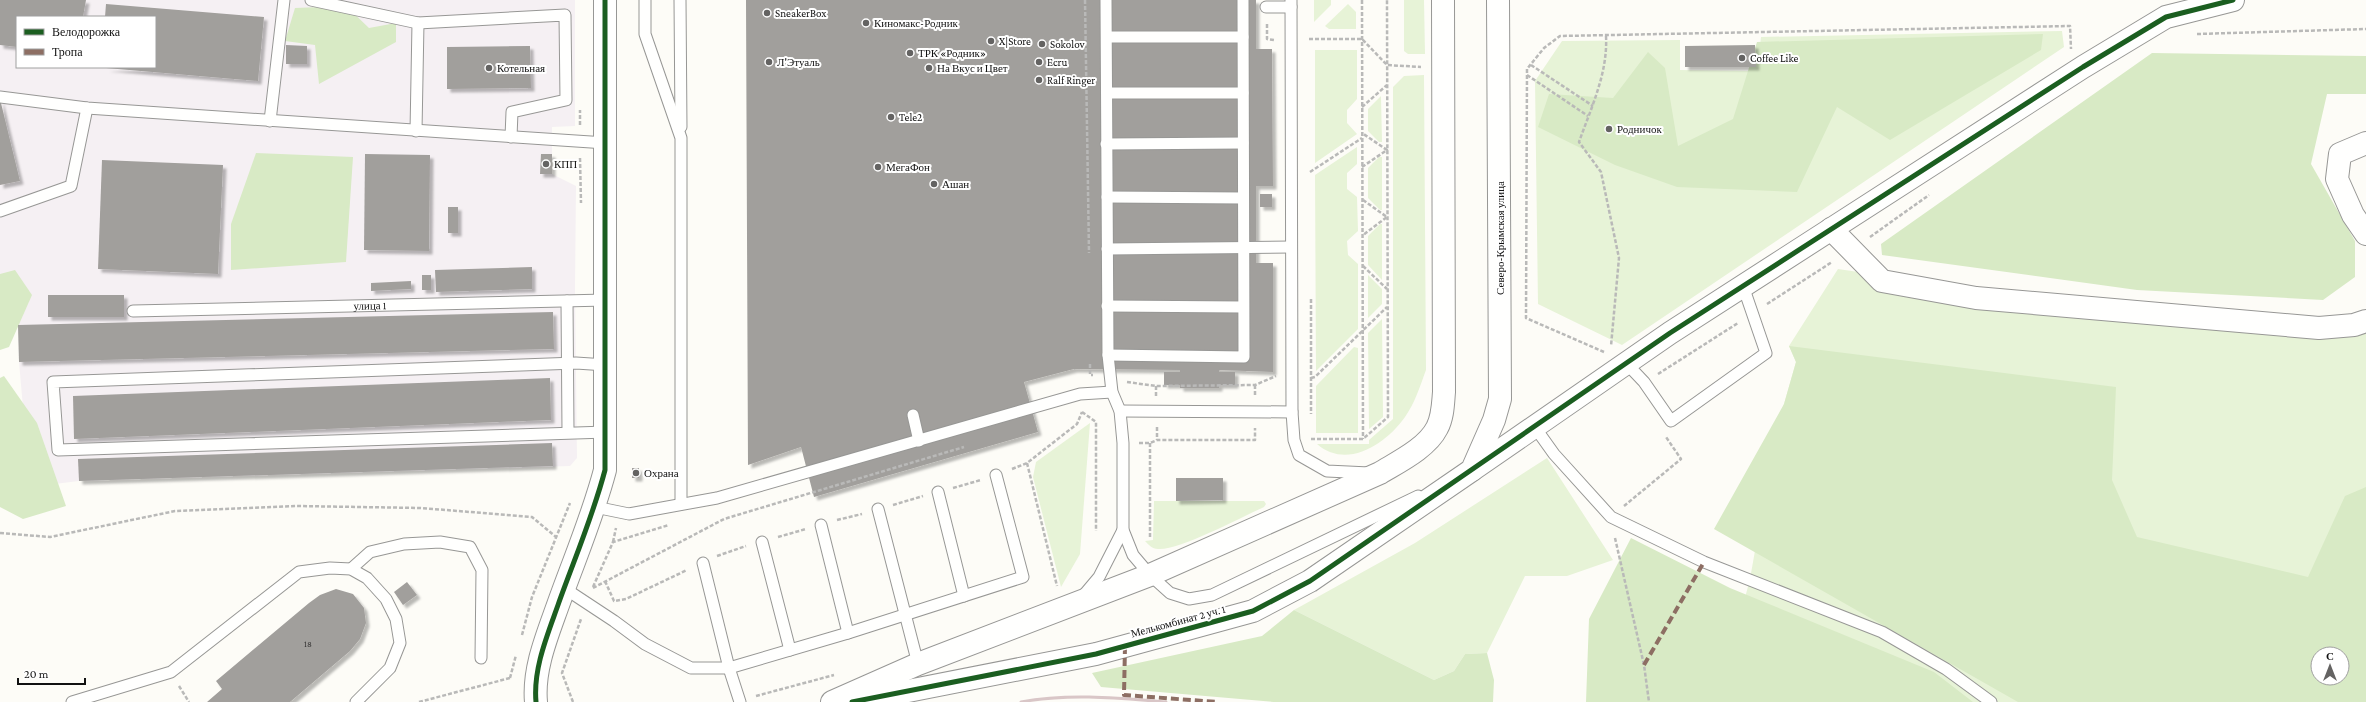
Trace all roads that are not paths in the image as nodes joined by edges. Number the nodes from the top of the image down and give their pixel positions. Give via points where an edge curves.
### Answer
1 (284, 0) edge
2 (311, 0) edge
3 (605, 0) edge
4 (645, 0) edge
5 (680, 0) edge
6 (1106, 0) edge
7 (1243, 0) edge
8 (1442, 0) edge
9 (1498, 0) edge
10 (2233, 0) edge
11 (1291, 4) edge
12 (1266, 7) dead end
13 (418, 23) junction
14 (1107, 37) junction
15 (1243, 37) junction
16 (1107, 93) junction
17 (1243, 93) junction
18 (0, 97) edge
19 (87, 108) junction
20 (270, 120) junction
21 (416, 131) junction
22 (511, 137) junction
23 (681, 138) junction
24 (606, 143) junction
25 (1243, 143) junction
26 (2366, 143) edge
27 (1106, 144) junction
28 (1107, 197) junction
29 (1243, 198) junction
30 (0, 211) edge
31 (1831, 229) junction
32 (2366, 234) edge
33 (1291, 247) junction
34 (1243, 248) junction
35 (1107, 249) junction
36 (1742, 286) junction
37 (606, 300) junction
38 (567, 301) junction
39 (1107, 306) junction
40 (1243, 307) junction
41 (134, 311) dead end
42 (2366, 321) edge
43 (1108, 355) junction
44 (1618, 359) junction
45 (567, 363) junction
46 (606, 364) junction
47 (1112, 392) junction
48 (1120, 411) junction
49 (1292, 412) junction
50 (913, 415) dead end
51 (1534, 426) junction
52 (568, 432) junction
53 (606, 432) junction
54 (919, 441) junction
55 (1472, 470) junction
56 (1380, 473) junction
57 (996, 475) road end
58 (938, 492) road end
59 (681, 504) junction
60 (595, 507) junction
61 (878, 509) road end
62 (821, 525) road end
63 (1123, 530) junction
64 (762, 542) road end
65 (703, 563) road end
66 (351, 569) junction
67 (1150, 575) junction
68 (564, 588) junction
69 (964, 596) junction
70 (1078, 603) junction
71 (905, 615) junction
72 (848, 633) junction
73 (790, 650) junction
74 (481, 658) dead end
75 (918, 664) junction
76 (729, 668) junction
77 (740, 701) edge
78 (72, 702) edge
79 (356, 702) edge
80 (536, 702) edge
81 (832, 702) edge
82 (852, 702) edge
83 (1992, 702) edge

1 - 20 lane
2 - 13 lane
3 - 24 street
4 - 23 lane via 645,34
5 - 23 lane
6 - 14 lane
7 - 15 lane
8 - 56 street via 1442,414 1437,428 1416,452
9 - 55 street, Северо-Крымская улица via 1500,399 1494,420
10 - 31 street, Мелькомбинат 2 уч. 1 via 2166,17 2083,67
11 - 12 lane
11 - 33 lane
13 - 21 lane
13 - 22 lane via 565,15 566,100 512,112
14 - 15 lane
14 - 16 lane
15 - 17 lane
16 - 17 lane
16 - 27 lane
17 - 25 lane
18 - 19 lane
19 - 20 lane
19 - 30 lane via 71,186
20 - 21 lane
21 - 22 lane
22 - 24 lane
23 - 59 lane
24 - 37 street
25 - 27 lane
25 - 29 lane
26 - 32 street via 2340,154 2337,179 2353,215
27 - 28 lane
28 - 29 lane
28 - 35 lane
29 - 34 lane
31 - 36 street, Мелькомбинат 2 уч. 1
31 - 42 street via 1882,281 1976,298 2319,328 2354,325
33 - 34 lane
33 - 49 lane
34 - 35 lane
34 - 40 lane
35 - 39 lane
36 - 44 street, Мелькомбинат 2 уч. 1
36 - 44 lane via 1766,353 1671,421 1644,382
37 - 38 lane, улица 1
37 - 46 street
38 - 41 lane, улица 1
38 - 45 lane
39 - 40 lane
39 - 43 lane
40 - 43 lane via 1244,357
43 - 47 lane
44 - 51 street, Мелькомбинат 2 уч. 1
45 - 46 lane
45 - 52 lane
45 - 52 lane via 53,382 58,450
46 - 53 street
47 - 48 lane
47 - 54 lane via 1080,394
48 - 49 lane
48 - 63 lane via 1123,443
49 - 56 lane via 1294,440 1299,455 1327,471
50 - 54 lane
51 - 55 street, Мелькомбинат 2 уч. 1
51 - 83 lane via 1554,454 1611,517 1704,562 1882,632 1946,669
52 - 53 lane
53 - 60 street via 605,470
54 - 59 lane via 717,498
55 - 67 lane via 1212,595 1189,599 1170,593
55 - 82 street, Мелькомбинат 2 уч. 1 via 1310,581 1253,611 1096,654
56 - 67 street
57 - 69 lane via 1023,577
58 - 69 lane
59 - 60 lane via 629,514
60 - 68 street
61 - 71 lane
62 - 72 lane
63 - 67 lane via 1133,555
63 - 70 lane via 1099,577
64 - 73 lane
65 - 76 lane
66 - 74 lane via 370,552 404,544 440,542 470,547 482,570
66 - 78 lane via 330,568 299,572 170,672
66 - 79 lane via 367,578 386,598 396,619 400,643 390,668
67 - 70 street
68 - 76 lane via 645,644 691,668
68 - 80 street via 536,676
69 - 71 lane
70 - 75 street
71 - 72 lane
71 - 75 lane
72 - 73 lane
73 - 76 lane
75 - 81 street
76 - 77 lane

